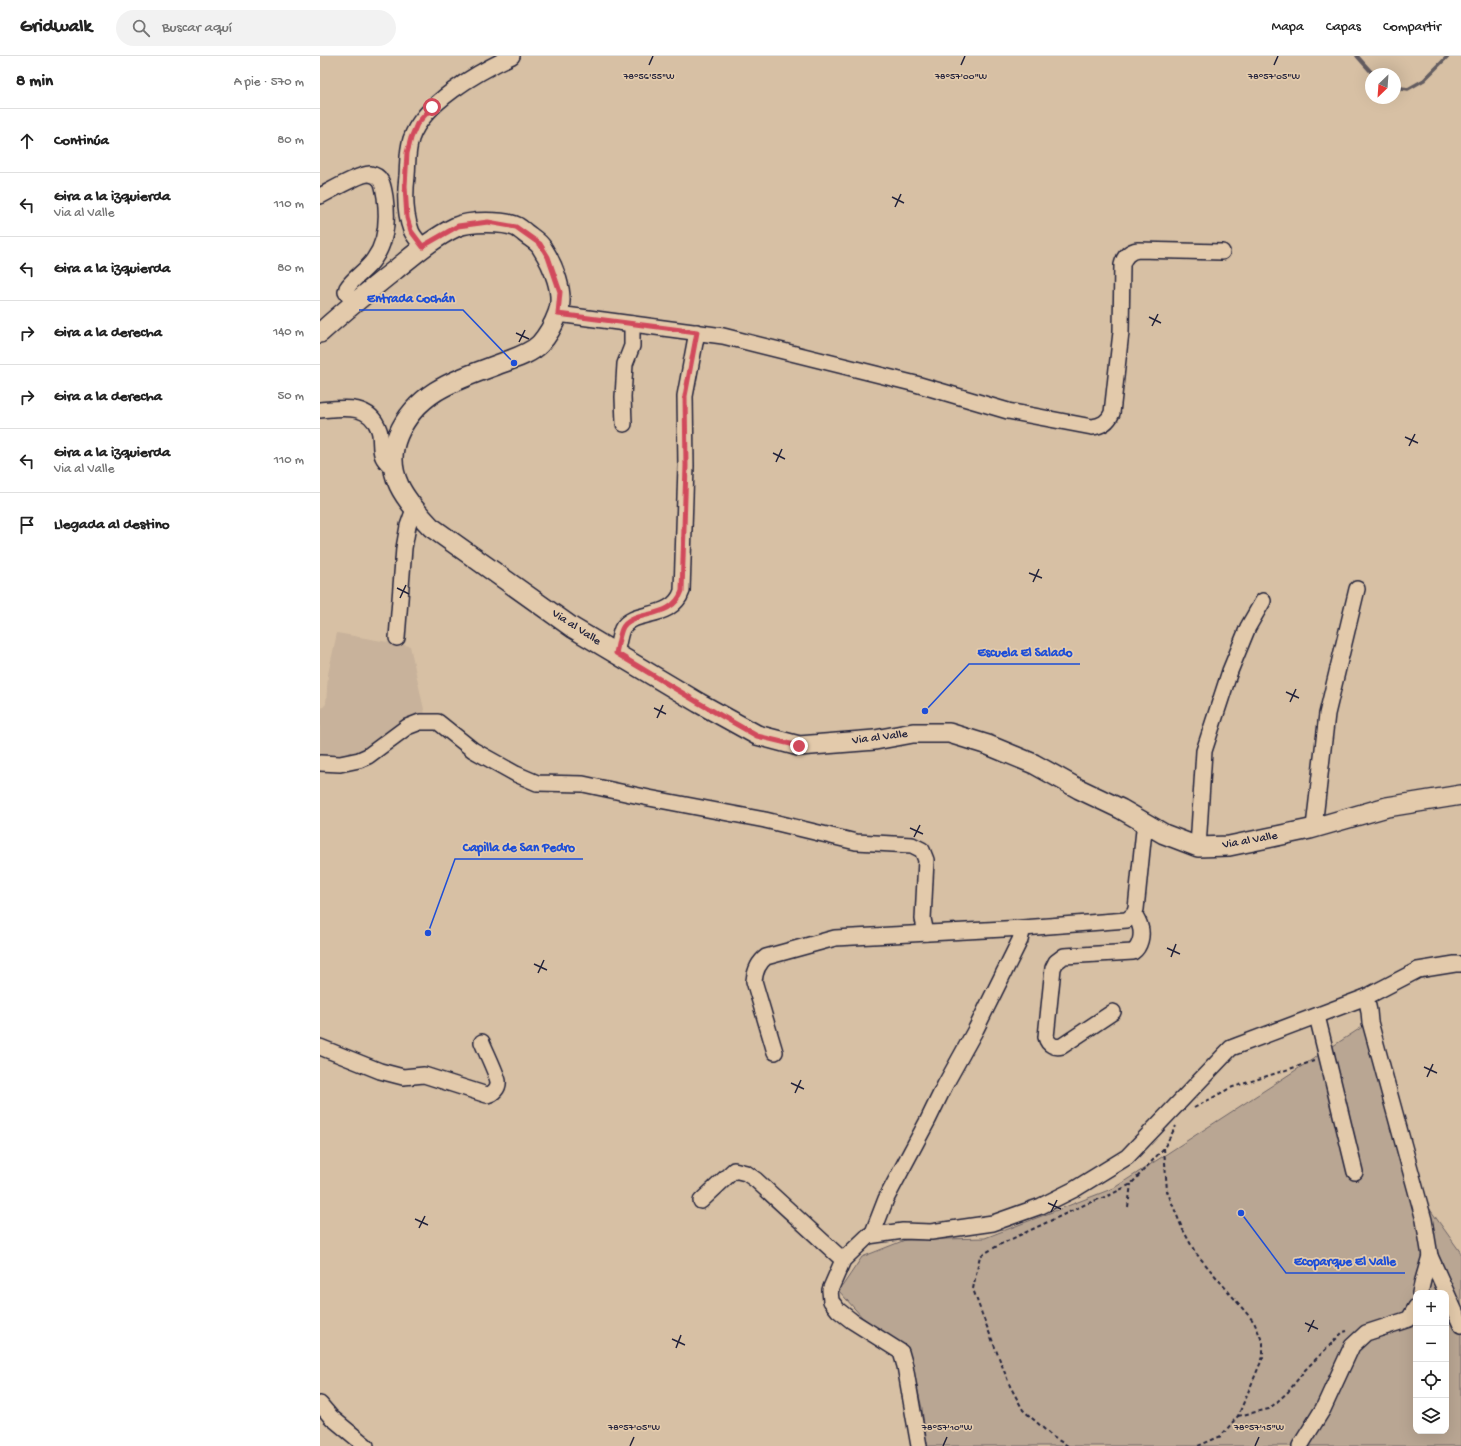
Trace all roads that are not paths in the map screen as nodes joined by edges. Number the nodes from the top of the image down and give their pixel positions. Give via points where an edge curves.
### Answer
1 (512, 56) edge
2 (320, 196) edge
3 (423, 247) junction
4 (1222, 252) dead end
5 (354, 303) junction
6 (558, 314) junction
7 (632, 324) junction
8 (697, 332) junction
9 (320, 333) edge
10 (320, 410) edge
11 (624, 424) dead end
12 (395, 471) junction
13 (414, 509) junction
14 (1357, 589) dead end
15 (1263, 602) dead end
16 (397, 638) dead end
17 (616, 653) junction
18 (320, 763) edge
19 (1461, 795) edge
20 (1147, 825) junction
21 (1314, 827) junction
22 (1198, 846) junction
23 (1134, 914) junction
24 (1023, 928) junction
25 (926, 933) junction
26 (1461, 964) edge
27 (1366, 997) junction
28 (1113, 1012) dead end
29 (1317, 1016) junction
30 (482, 1042) dead end
31 (320, 1047) edge
32 (775, 1052) dead end
33 (1355, 1172) dead end
34 (701, 1201) dead end
35 (872, 1235) junction
36 (1430, 1256) junction
37 (843, 1260) junction
38 (1421, 1290) edge
39 (1413, 1312) edge
40 (1461, 1325) edge
41 (320, 1404) edge
42 (366, 1446) edge
43 (919, 1446) edge
44 (1300, 1446) edge

1 - 3 street via 486,68 453,90 432,107 417,124 407,153 405,186 407,218 411,231
2 - 5 street via 366,174 378,177 383,182 386,225 383,239 374,260 347,288 346,292
3 - 5 main road, Via al Valle
3 - 6 main road, Via al Valle via 458,226 488,222 516,227 540,244 548,257 560,292
4 - 8 street via 1138,250 1130,252 1125,258 1122,265 1121,332 1113,408 1110,418 1098,426 1008,411 916,384
5 - 9 main road, Via al Valle
6 - 7 street
6 - 12 main road, Via al Valle via 539,344 523,356 454,381 428,395 410,414 398,436 392,460
7 - 8 street
7 - 11 street via 632,346 625,364
8 - 17 street via 685,396 686,466 682,591 679,599 670,608 633,619 622,628
10 - 12 street via 350,407 369,416 380,431 383,459
12 - 13 main road, Via al Valle via 400,487
13 - 16 street via 404,548
13 - 17 main road, Via al Valle via 431,526 510,584 573,628
14 - 21 street via 1327,714
15 - 22 street via 1248,627 1230,671 1204,752
17 - 20 main road, Via al Valle via 757,736 799,746 913,734 949,733 988,745 1034,764
18 - 25 street via 340,764 359,760 407,727 420,722 438,722 472,750 537,783 583,784 765,820 856,842 912,845 922,850 926,860 923,918
19 - 21 main road, Via al Valle via 1387,807
20 - 22 main road, Via al Valle
20 - 23 street via 1144,830
21 - 22 main road, Via al Valle via 1229,846
23 - 24 street via 1124,921
23 - 28 street via 1140,926 1140,942 1138,948 1132,952 1064,956 1056,962 1053,968 1047,1040 1052,1046 1062,1046
24 - 25 street
24 - 35 street via 1020,940 976,1029 886,1199
25 - 32 street via 835,938 766,957 759,963 754,981
26 - 27 street via 1418,970
27 - 29 street
27 - 36 street via 1370,1022 1424,1220
29 - 33 street
29 - 35 street via 1231,1048 1127,1157 1075,1190 1041,1206 993,1223 931,1232 903,1231
30 - 31 street via 498,1082 496,1089 487,1095 424,1075 403,1077 380,1071
34 - 37 street via 734,1170 746,1173
35 - 37 street
36 - 38 street
36 - 40 street
37 - 43 street via 830,1290 831,1301 852,1322 901,1352
39 - 44 street via 1409,1319 1366,1333 1352,1346 1323,1409
41 - 42 street via 331,1417

